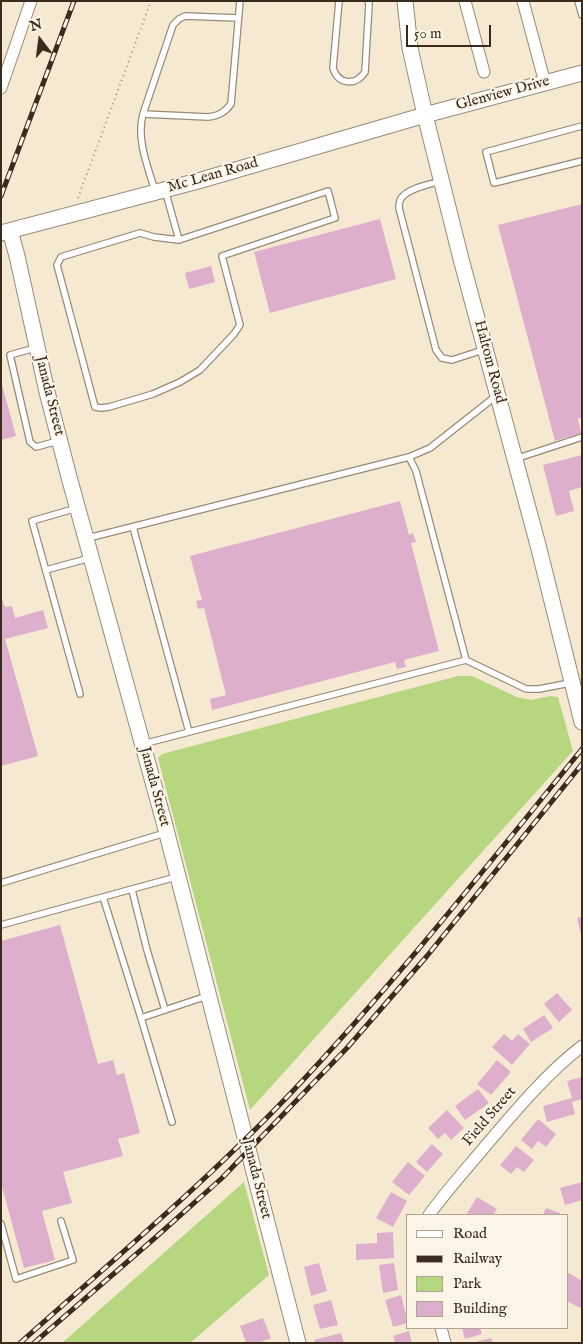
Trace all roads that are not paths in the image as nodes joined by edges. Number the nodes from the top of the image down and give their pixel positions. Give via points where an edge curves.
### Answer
1 (240, 1) edge
2 (339, 1) edge
3 (368, 1) edge
4 (405, 1) edge
5 (465, 1) edge
6 (523, 1) edge
7 (578, 1) edge
8 (29, 2) edge
9 (582, 15) edge
10 (238, 18) junction
11 (484, 72) dead end
12 (582, 73) edge
13 (545, 83) junction
14 (1, 88) edge
15 (143, 114) junction
16 (424, 115) junction
17 (582, 126) edge
18 (582, 161) edge
19 (441, 181) junction
20 (160, 191) junction
21 (6, 232) edge
22 (178, 240) junction
23 (37, 347) junction
24 (486, 349) junction
25 (498, 395) junction
26 (582, 437) edge
27 (60, 440) junction
28 (409, 457) junction
29 (515, 459) junction
30 (77, 508) junction
31 (133, 527) junction
32 (86, 539) junction
33 (91, 558) junction
34 (46, 570) junction
35 (466, 660) junction
36 (572, 683) junction
37 (80, 694) dead end
38 (582, 722) edge
39 (189, 732) junction
40 (143, 744) junction
41 (167, 833) junction
42 (178, 876) junction
43 (1, 884) edge
44 (132, 890) junction
45 (104, 897) junction
46 (1, 926) edge
47 (209, 995) junction
48 (165, 1010) junction
49 (141, 1018) junction
50 (582, 1046) edge
51 (172, 1122) dead end
52 (430, 1214) edge
53 (61, 1221) dead end
54 (1, 1224) edge
55 (441, 1329) edge
56 (298, 1343) edge
57 (445, 1343) edge

1 - 10 lane
2 - 3 lane via 333,68 335,74 346,82 355,82 365,72
4 - 16 main road, Haltom Road via 410,48
5 - 11 street
6 - 13 street
7 - 9 lane
8 - 14 street
10 - 15 lane via 185,16 172,25
10 - 15 lane via 231,104 226,110 208,117
12 - 13 main road, Glenview Drive
13 - 16 main road, Glenview Drive
15 - 20 lane via 141,140
16 - 19 main road, Haltom Road
16 - 20 main road, Mc Lean Road
17 - 18 lane via 486,152 494,183
19 - 24 main road, Haltom Road
19 - 24 lane via 402,196 399,208 436,350 442,358 452,360
20 - 21 main road, Mc Lean Road
20 - 22 lane
21 - 23 main road, Janada Street via 17,256
22 - 22 lane via 140,233 60,257 57,265 95,407 109,407 180,382 200,370 234,334 240,325 222,256 336,218 328,191
23 - 27 main road, Janada Street
23 - 27 lane via 10,355 30,442 36,447
24 - 25 main road, Haltom Road
25 - 28 lane via 430,448
25 - 29 main road, Haltom Road
26 - 29 lane
27 - 30 main road, Janada Street
28 - 31 lane
28 - 35 lane via 416,471
29 - 36 main road, Haltom Road
30 - 32 main road, Janada Street
30 - 34 lane via 32,521
31 - 32 lane
31 - 39 lane
32 - 33 main road, Janada Street
33 - 34 lane
33 - 40 main road, Janada Street
34 - 37 lane
35 - 36 lane via 526,689
35 - 39 lane
36 - 38 main road, Haltom Road
39 - 40 lane
40 - 41 main road, Janada Street
41 - 42 main road, Janada Street
41 - 43 lane
42 - 44 lane
42 - 47 main road, Janada Street
44 - 45 lane
44 - 48 lane
45 - 46 lane
45 - 49 lane
47 - 48 lane
47 - 56 main road, Janada Street
48 - 49 lane
49 - 51 lane
50 - 52 street, Field Street via 562,1061 518,1107
53 - 54 lane via 73,1260 16,1279
55 - 57 street

